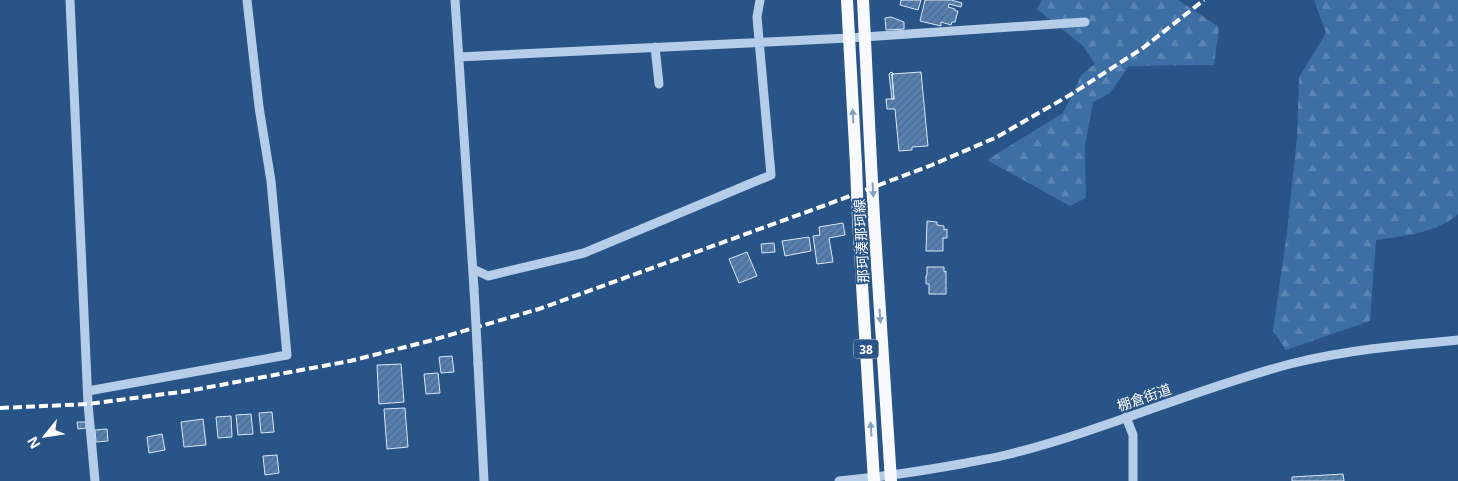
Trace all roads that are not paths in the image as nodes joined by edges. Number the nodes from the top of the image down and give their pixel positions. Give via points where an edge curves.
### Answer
1 (70, 0) edge
2 (247, 0) edge
3 (455, 0) edge
4 (760, 0) edge
5 (847, 0) edge
6 (863, 0) edge
7 (1084, 22) dead end
8 (864, 36) junction
9 (849, 38) junction
10 (759, 42) junction
11 (655, 47) junction
12 (459, 57) junction
13 (659, 84) dead end
14 (473, 269) junction
15 (1458, 340) edge
16 (88, 391) junction
17 (1126, 417) junction
18 (891, 478) edge
19 (874, 480) edge
20 (94, 481) edge
21 (484, 481) edge
22 (839, 481) edge
23 (1133, 481) edge

1 - 16 street
2 - 16 street via 271,181 287,354
3 - 12 street
4 - 10 street via 757,17
5 - 9 main road, 那珂湊那珂線 / 38
6 - 8 main road, 那珂湊那珂線 / 38
7 - 8 street
8 - 9 street
8 -> 18 main road, 那珂湊那珂線 / 38, bridge
9 - 10 street
19 -> 9 main road, 那珂湊那珂線 / 38, bridge
10 - 11 street
10 - 14 street via 771,175 584,253 488,276
11 - 12 street
11 - 13 street
12 - 14 street
14 - 21 street, bridge
15 - 17 street, 棚倉街道 via 1382,347 1291,364
16 - 20 street
17 - 18 street, 棚倉街道 via 1009,454
17 - 23 street via 1133,435
18 - 19 street, 棚倉街道
19 - 22 street, 棚倉街道

